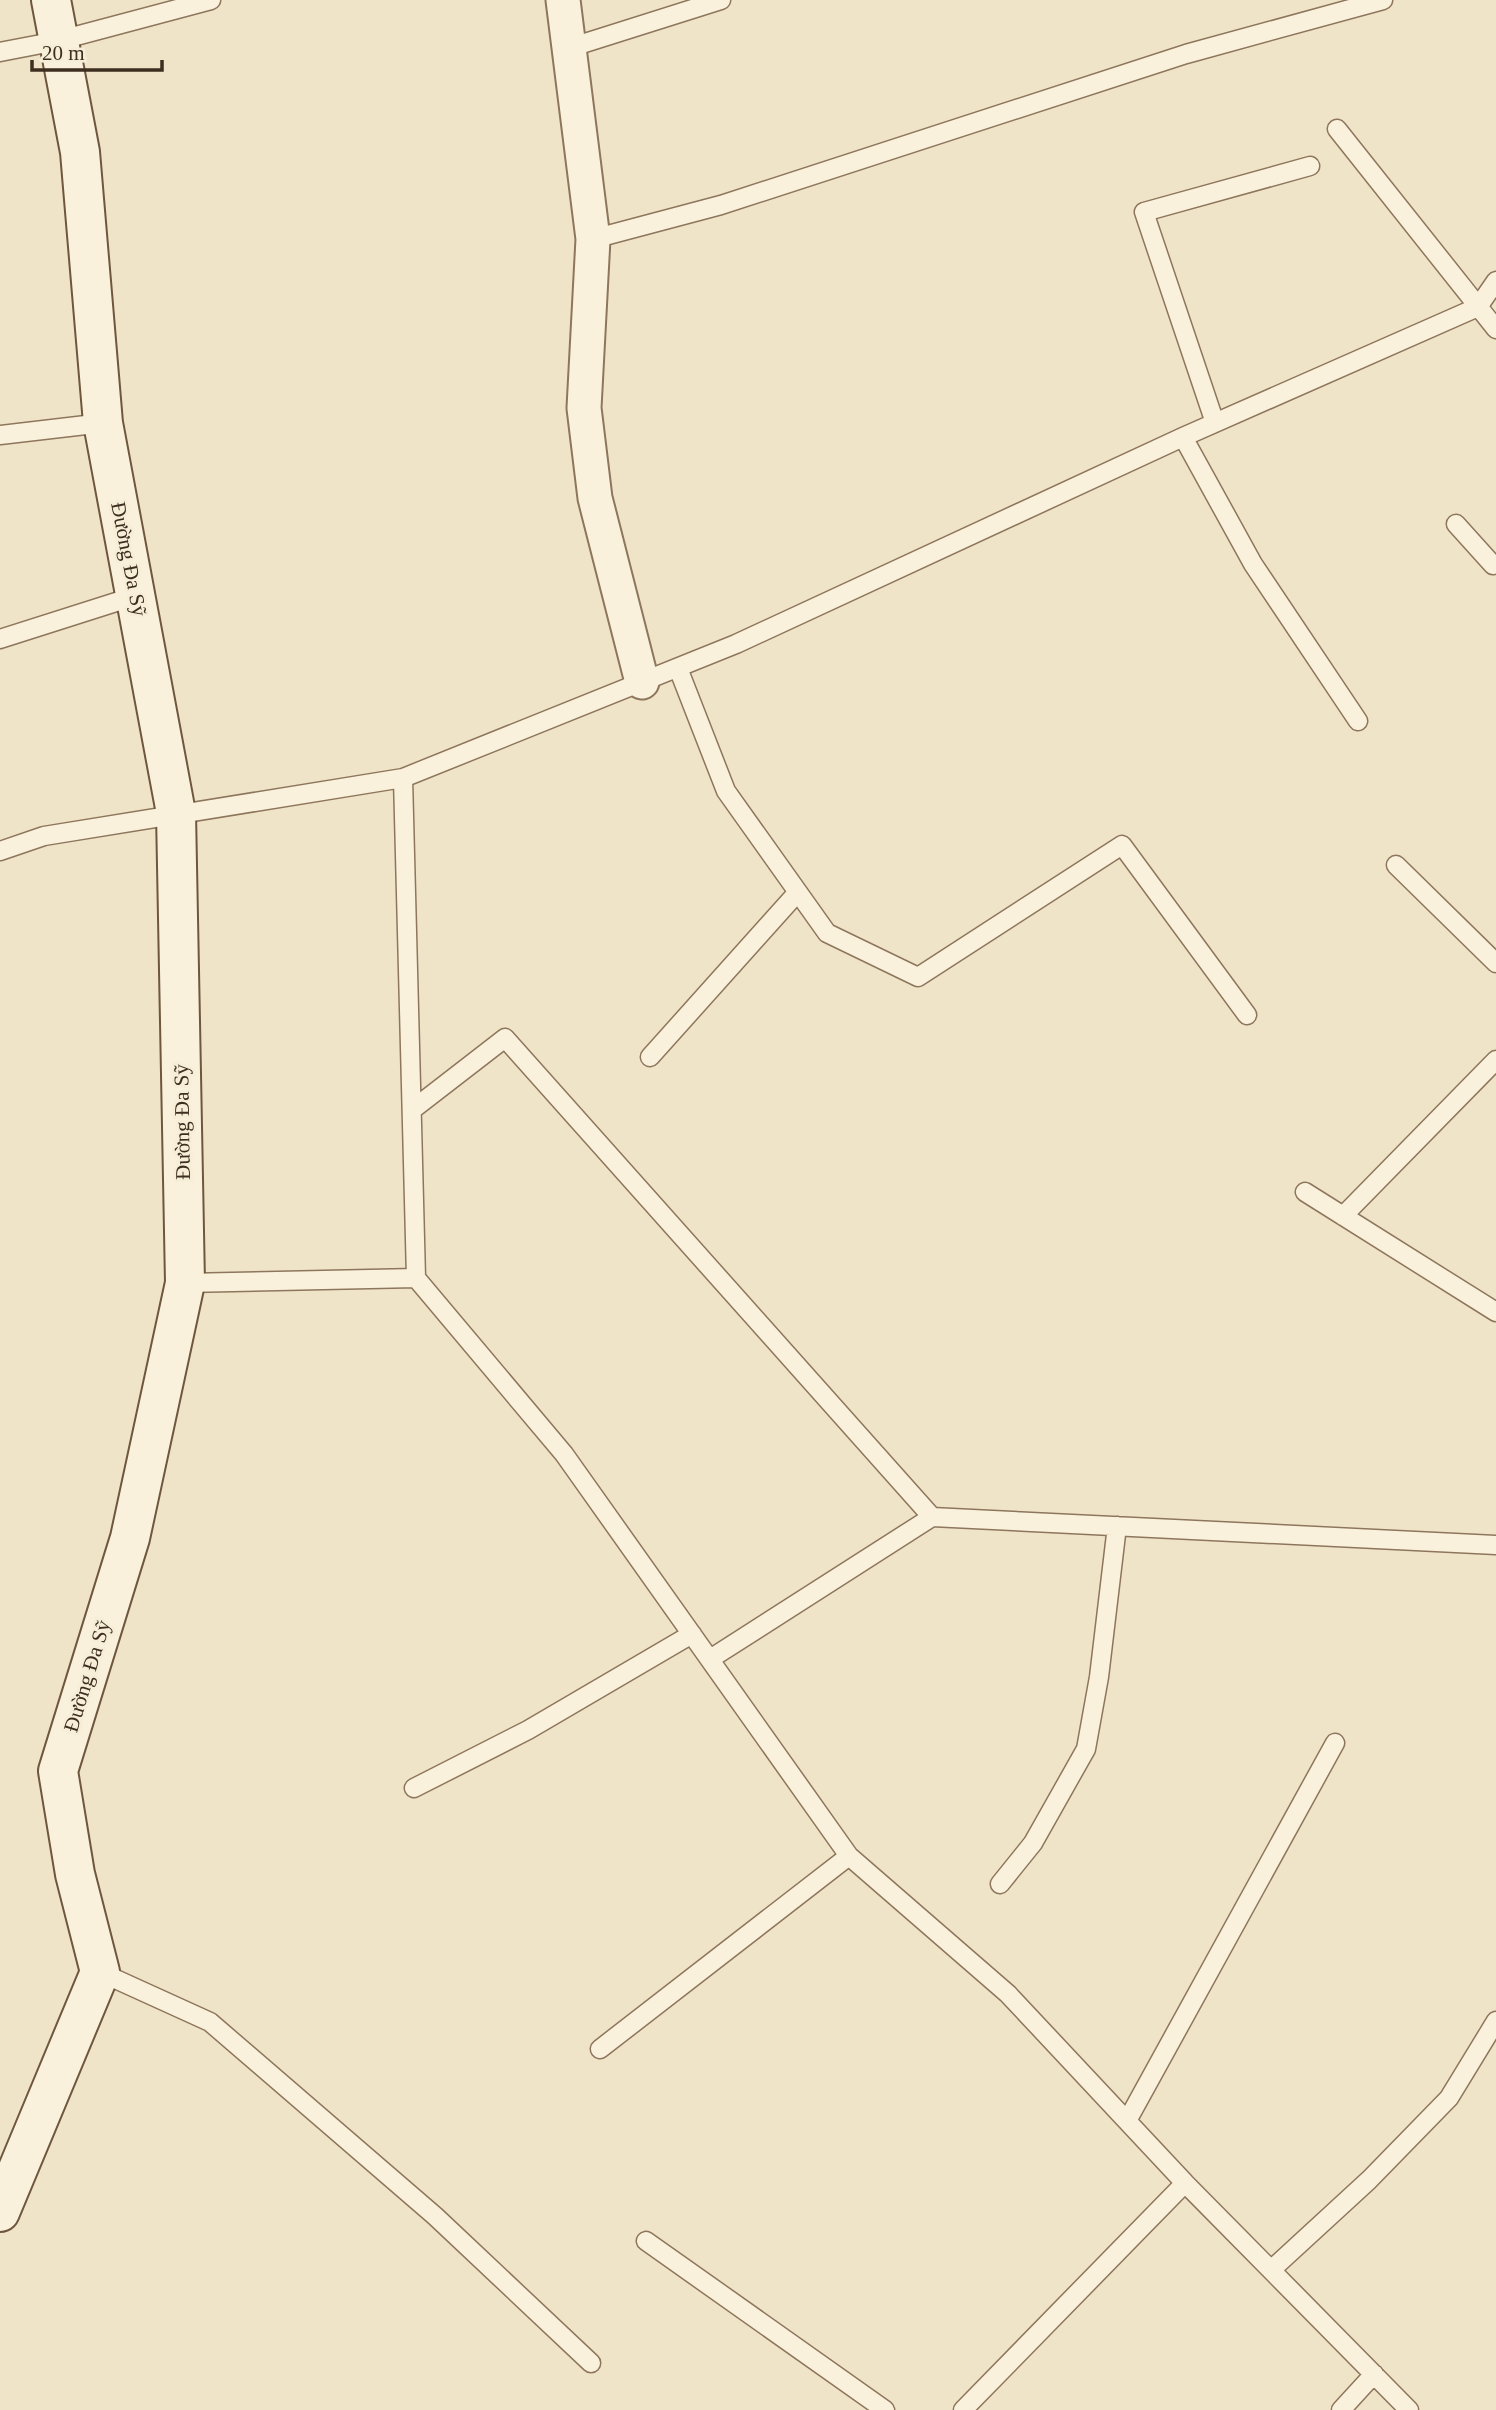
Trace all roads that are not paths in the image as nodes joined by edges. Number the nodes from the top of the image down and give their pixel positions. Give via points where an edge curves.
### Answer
1 (51, 0) edge
2 (211, 0) edge
3 (563, 0) edge
4 (722, 0) edge
5 (1383, 0) edge
6 (57, 41) junction
7 (569, 48) junction
8 (0, 52) edge
9 (1337, 130) dead end
10 (1310, 166) dead end
11 (593, 239) junction
12 (1496, 281) edge
13 (1478, 307) junction
14 (1496, 329) edge
15 (1214, 423) junction
16 (103, 424) junction
17 (0, 435) edge
18 (1183, 438) junction
19 (1456, 524) dead end
20 (1496, 564) edge
21 (135, 596) junction
22 (0, 639) edge
23 (678, 668) junction
24 (642, 682) junction
25 (1358, 721) dead end
26 (403, 778) junction
27 (176, 813) junction
28 (0, 851) edge
29 (1396, 865) dead end
30 (797, 892) junction
31 (1496, 962) edge
32 (1247, 1015) dead end
33 (650, 1057) dead end
34 (1496, 1060) edge
35 (412, 1110) junction
36 (1305, 1192) dead end
37 (1343, 1216) junction
38 (416, 1278) junction
39 (186, 1283) junction
40 (1496, 1312) edge
41 (932, 1517) junction
42 (1117, 1526) junction
43 (1496, 1545) edge
44 (692, 1634) junction
45 (710, 1659) junction
46 (1335, 1743) dead end
47 (414, 1788) dead end
48 (849, 1856) junction
49 (1000, 1884) dead end
50 (100, 1972) junction
51 (1496, 2021) edge
52 (600, 2049) dead end
53 (1127, 2121) junction
54 (1185, 2183) junction
55 (0, 2212) edge
56 (646, 2241) dead end
57 (1271, 2270) junction
58 (591, 2363) dead end
59 (1374, 2374) junction
60 (885, 2410) edge
61 (963, 2410) edge
62 (1341, 2410) edge
63 (1409, 2410) edge

1 - 6 street, Đường Đa Sỹ
2 - 6 lane
3 - 7 street
4 - 7 lane
5 - 11 lane via 1186,54 721,205
6 - 8 lane
6 - 16 street, Đường Đa Sỹ via 80,152
7 - 11 street
9 - 13 lane
10 - 15 lane via 1144,212
11 - 24 street via 584,408 595,498
12 - 13 lane
13 - 14 lane
13 - 15 lane
15 - 18 lane
16 - 17 lane
16 - 21 street, Đường Đa Sỹ
18 - 23 lane
18 - 25 lane via 1253,564
19 - 20 lane
21 - 22 lane
21 - 27 street, Đường Đa Sỹ
23 - 24 lane
23 - 30 lane via 726,791
24 - 26 lane
26 - 27 lane
26 - 35 lane
27 - 28 lane via 44,836
27 - 39 street, Đường Đa Sỹ
29 - 31 lane
30 - 32 lane via 827,933 918,977 1122,845
30 - 33 lane
34 - 37 lane
35 - 38 lane
35 - 41 lane via 505,1038
36 - 37 lane
37 - 40 lane
38 - 39 lane
38 - 44 lane via 564,1454
39 - 50 street, Đường Đa Sỹ via 130,1538 58,1771 75,1874
41 - 42 lane
41 - 45 lane
42 - 43 lane
42 - 49 lane via 1100,1678 1086,1749 1033,1843
44 - 45 lane
44 - 47 lane via 528,1730
45 - 48 lane
46 - 53 lane
48 - 52 lane
48 - 53 lane via 1009,1994
50 - 55 street
50 - 58 lane via 210,2022 435,2216
51 - 57 lane via 1449,2098
53 - 54 lane
54 - 57 lane
54 - 61 lane
56 - 60 lane
57 - 59 lane
59 - 62 lane
59 - 63 lane

